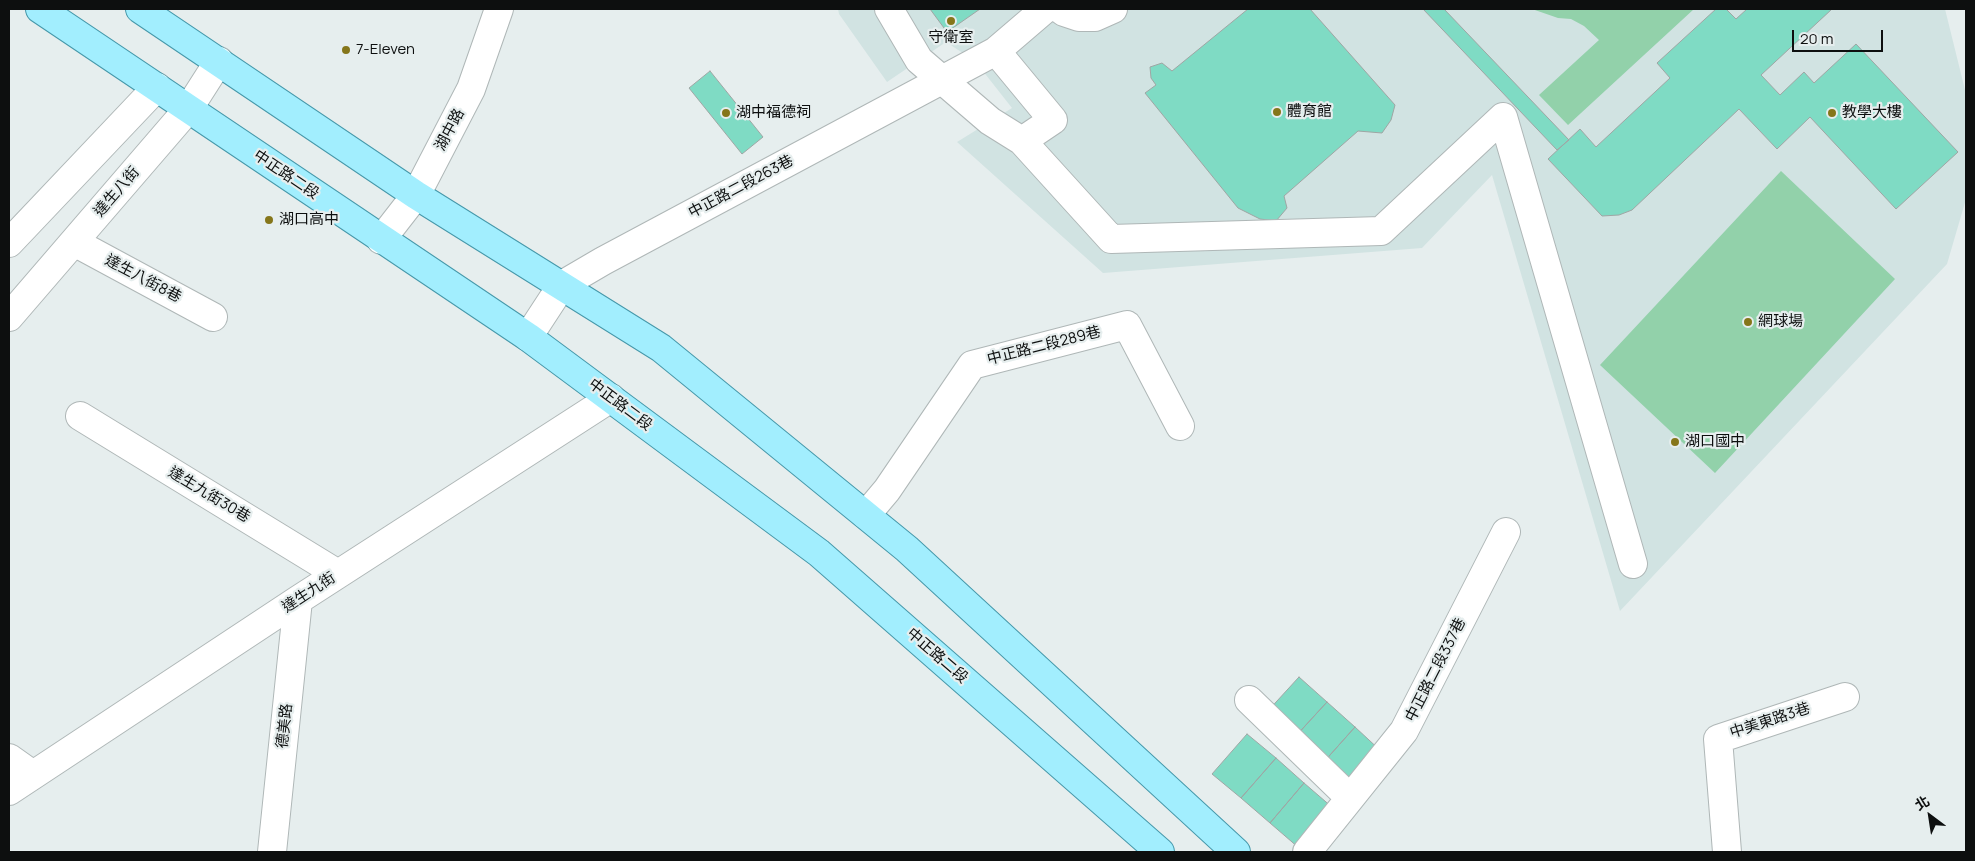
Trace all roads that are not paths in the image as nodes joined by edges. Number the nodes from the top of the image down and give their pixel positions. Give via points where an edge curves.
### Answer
1 (40, 9) edge
2 (140, 9) edge
3 (499, 9) edge
4 (889, 9) edge
5 (1045, 9) edge
6 (1060, 9) edge
7 (1113, 9) edge
8 (986, 56) junction
9 (219, 61) junction
10 (941, 79) junction
11 (158, 87) junction
12 (189, 108) junction
13 (1022, 141) junction
14 (416, 195) junction
15 (381, 240) junction
16 (74, 242) junction
17 (9, 243) edge
18 (562, 285) junction
19 (9, 317) edge
20 (213, 317) dead end
21 (528, 337) junction
22 (611, 398) junction
23 (80, 416) dead end
24 (1180, 426) dead end
25 (866, 516) junction
26 (1506, 532) dead end
27 (1634, 564) dead end
28 (338, 574) junction
29 (298, 600) junction
30 (1845, 697) dead end
31 (1249, 700) dead end
32 (9, 758) edge
33 (33, 775) junction
34 (9, 791) edge
35 (1350, 798) junction
36 (272, 852) edge
37 (1160, 852) edge
38 (1236, 852) edge
39 (1307, 852) edge
40 (1727, 852) edge

1 - 11 main road, 中正路二段
2 - 9 main road
3 - 14 street, 湖中路 via 471,90
4 - 10 street via 919,60
5 - 8 street, 中正路二段263巷
6 - 7 street via 1079,17 1094,17
8 - 10 street, 中正路二段263巷
8 - 13 street via 1053,120
9 - 12 street, 達生八街
9 - 14 main road
10 - 13 street via 990,121
10 - 18 street, 中正路二段263巷
11 - 12 main road, 中正路二段
11 - 17 street
12 - 15 main road, 中正路二段
12 - 16 street, 達生八街
13 - 27 street via 1110,239 1381,230 1503,117
14 - 15 street, 湖中路
14 - 18 main road
15 - 21 main road, 中正路二段
16 - 19 street, 達生八街
16 - 20 street, 達生八街8巷
18 - 21 street, 中正路二段263巷
18 - 25 main road via 661,348
21 - 22 main road, 中正路二段
22 - 28 street, 達生九街
22 - 37 main road, 中正路二段 via 819,552
23 - 28 street, 達生九街30巷
24 - 25 street, 中正路二段289巷 via 1127,325 972,365
25 - 38 main road via 907,549
26 - 35 street, 中正路二段337巷 via 1404,731
28 - 29 street, 達生九街
29 - 33 street, 達生九街
29 - 36 street, 德美路
30 - 40 street, 中美東路3巷 via 1718,738
31 - 35 street
32 - 33 street
33 - 34 street, 達生九街
35 - 39 street, 中正路二段337巷

